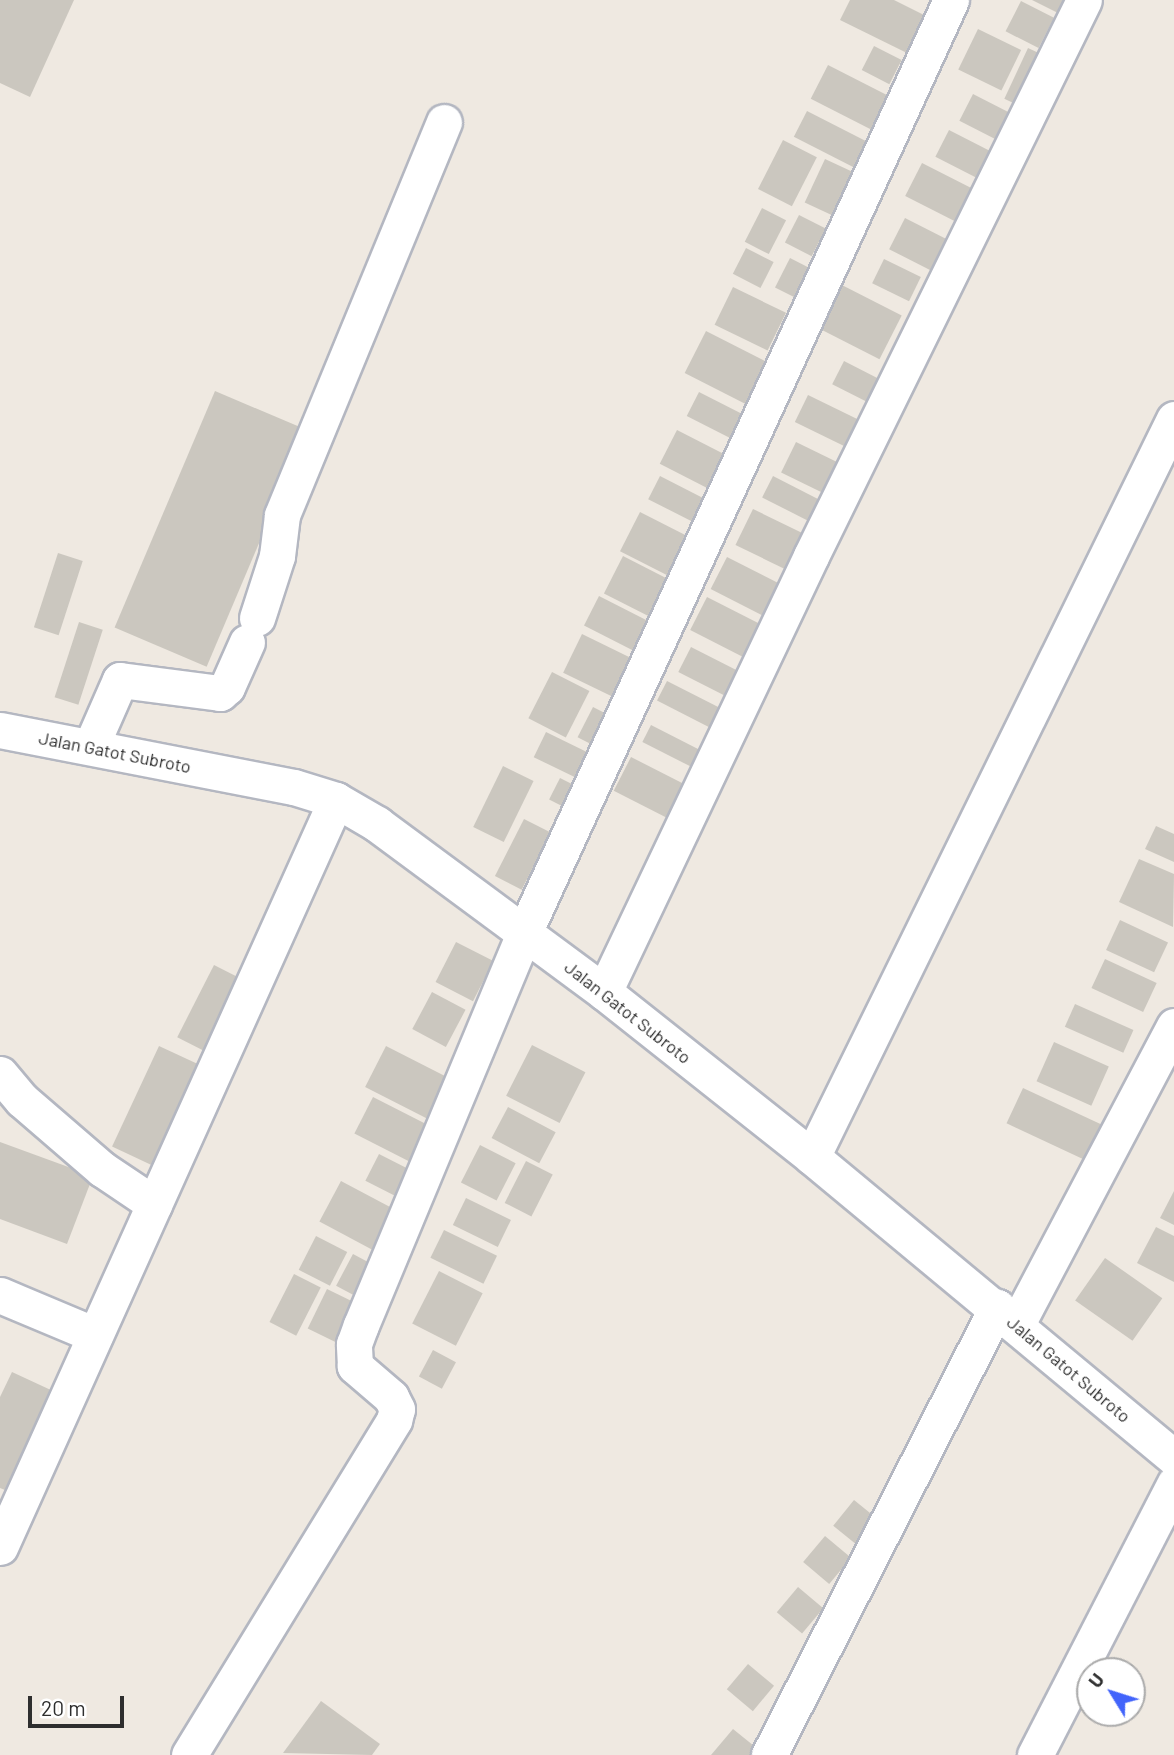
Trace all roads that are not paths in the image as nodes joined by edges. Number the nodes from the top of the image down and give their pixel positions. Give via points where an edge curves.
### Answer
1 (951, 0) edge
2 (1084, 0) edge
3 (444, 122) dead end
4 (1174, 419) edge
5 (0, 730) edge
6 (91, 746) junction
7 (336, 800) junction
8 (524, 933) junction
9 (604, 992) junction
10 (1174, 1026) edge
11 (0, 1074) edge
12 (812, 1157) junction
13 (154, 1204) junction
14 (0, 1295) edge
15 (1007, 1315) junction
16 (95, 1335) junction
17 (1174, 1458) edge
18 (1174, 1484) edge
19 (0, 1547) edge
20 (190, 1755) edge
21 (769, 1755) edge
22 (1035, 1755) edge

1 - 8 street
2 - 9 street via 817,543
3 - 6 street via 282,515 277,556 228,687 220,693 120,680
4 - 12 street
5 - 6 street, Jalan Gatot Subroto
6 - 7 street, Jalan Gatot Subroto
7 - 8 street, Jalan Gatot Subroto via 428,859
7 - 13 street
8 - 9 street, Jalan Gatot Subroto
8 - 20 street via 354,1344 355,1366 391,1397 397,1409 394,1420
9 - 12 street, Jalan Gatot Subroto
10 - 15 street
11 - 13 street via 22,1100 102,1169
12 - 15 street, Jalan Gatot Subroto
13 - 16 street
14 - 16 street
15 - 17 street, Jalan Gatot Subroto
15 - 21 street
16 - 19 street
18 - 22 street

